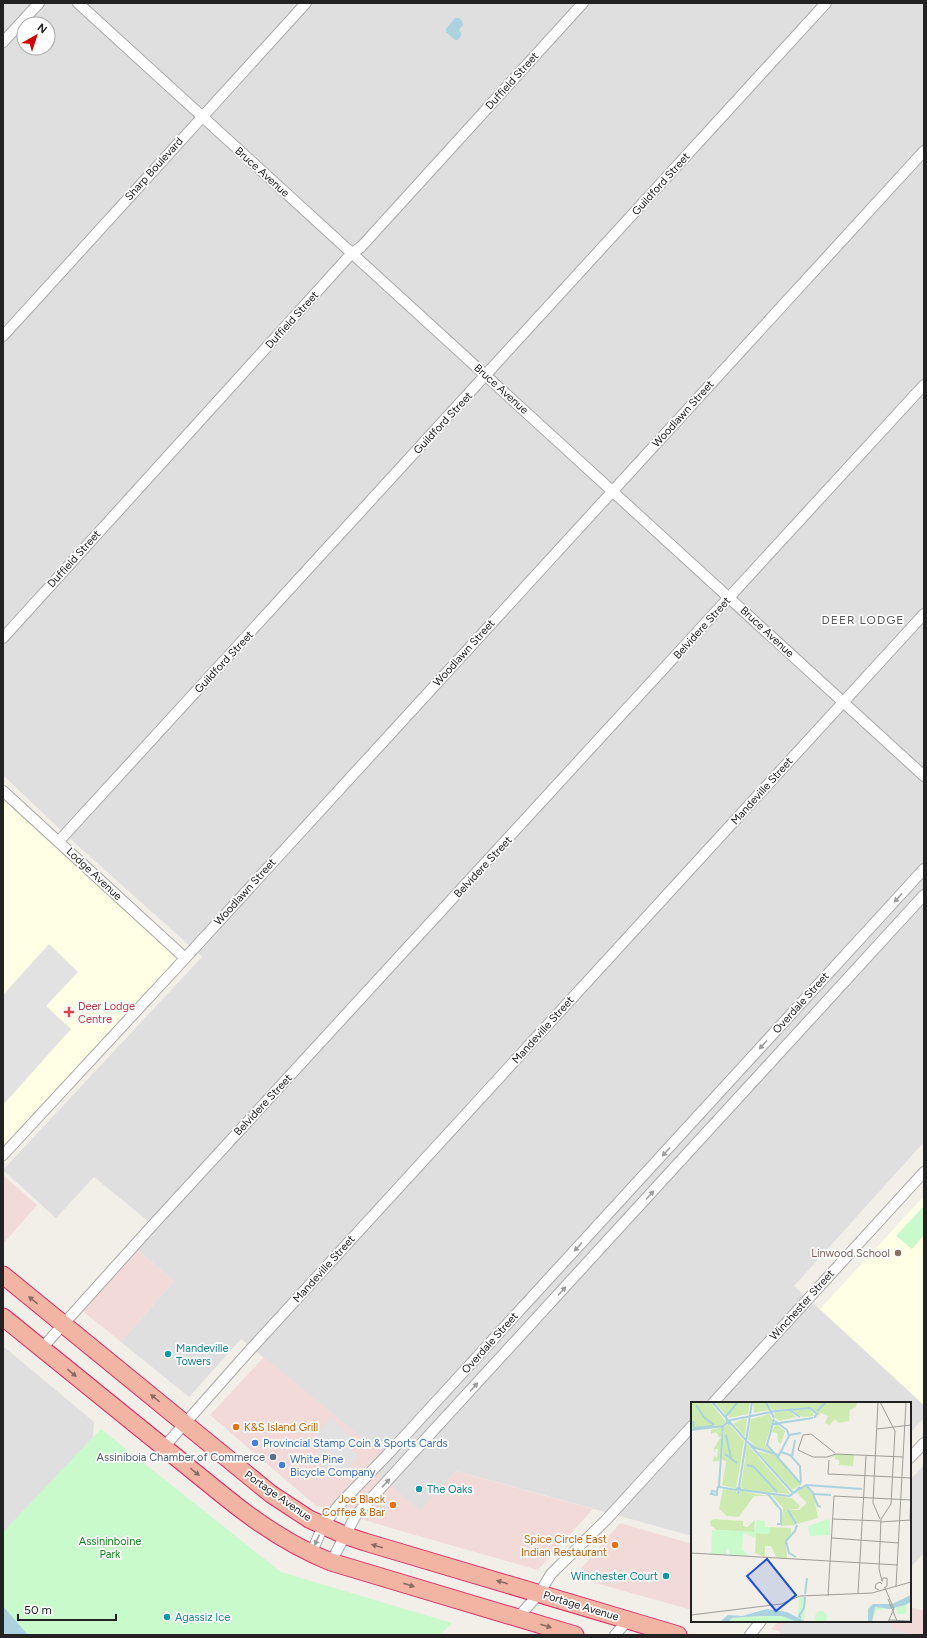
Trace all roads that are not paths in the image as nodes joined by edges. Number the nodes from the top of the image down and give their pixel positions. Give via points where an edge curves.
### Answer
1 (39, 3) edge
2 (78, 3) edge
3 (306, 3) edge
4 (583, 3) edge
5 (826, 3) edge
6 (3, 42) edge
7 (202, 117) junction
8 (924, 150) edge
9 (352, 253) junction
10 (3, 336) edge
11 (486, 376) junction
12 (924, 385) edge
13 (612, 491) junction
14 (730, 598) junction
15 (924, 614) edge
16 (3, 638) edge
17 (843, 702) junction
18 (924, 776) edge
19 (3, 791) edge
20 (59, 842) junction
21 (924, 869) edge
22 (924, 895) edge
23 (185, 958) junction
24 (678, 1138) junction
25 (691, 1150) junction
26 (3, 1155) edge
27 (924, 1172) edge
28 (3, 1275) edge
29 (3, 1316) edge
30 (63, 1324) junction
31 (42, 1348) junction
32 (714, 1402) edge
33 (185, 1423) junction
34 (691, 1427) edge
35 (924, 1442) edge
36 (164, 1447) junction
37 (911, 1457) edge
38 (324, 1526) junction
39 (344, 1535) junction
40 (311, 1554) junction
41 (331, 1562) junction
42 (539, 1594) junction
43 (518, 1617) junction
44 (628, 1620) junction
45 (760, 1622) edge
46 (575, 1635) edge
47 (615, 1635) edge
48 (678, 1635) edge
49 (750, 1635) edge

1 - 6 street
2 - 7 street, Bruce Avenue
3 - 7 street, Sharp Boulevard
4 - 9 street, Duffield Street
5 - 11 street, Guildford Street
7 - 9 street, Bruce Avenue
7 - 10 street, Sharp Boulevard
8 - 13 street, Woodlawn Street
9 - 11 street, Bruce Avenue
9 - 16 street, Duffield Street
11 - 13 street, Bruce Avenue
11 - 20 street, Guildford Street
12 - 14 street, Belvidere Street
13 - 14 street, Bruce Avenue
13 - 23 street, Woodlawn Street
14 - 17 street, Bruce Avenue
14 - 30 street, Belvidere Street
15 - 17 street, Mandeville Street
17 - 18 street, Bruce Avenue
17 - 33 street, Mandeville Street
19 - 20 street, Lodge Avenue
20 - 23 street, Lodge Avenue
21 -> 24 street, Overdale Street
22 - 25 street, Overdale Street
23 - 26 street, Woodlawn Street
24 - 25 street
24 -> 38 street, Overdale Street via 390,1453 339,1505
39 -> 25 street, Overdale Street via 356,1515
27 - 32 street, Winchester Street
30 -> 28 highway, Portage Avenue
29 - 31 highway
30 - 31 street, Belvidere Street
33 -> 30 highway, Portage Avenue
31 -> 36 highway
33 - 36 street, Mandeville Street
33 - 38 highway, Portage Avenue via 271,1494
34 - 42 street via 606,1520 551,1574
35 - 37 street
36 -> 40 highway via 254,1520
38 - 39 highway, Portage Avenue
38 -> 40 street, Overdale Street
39 - 41 street, Overdale Street
42 -> 39 highway, Portage Avenue
40 - 41 highway
41 -> 43 highway
42 - 43 street
42 - 44 highway, Portage Avenue
43 -> 46 highway
44 - 47 street
44 - 48 highway, Portage Avenue
45 - 49 street

